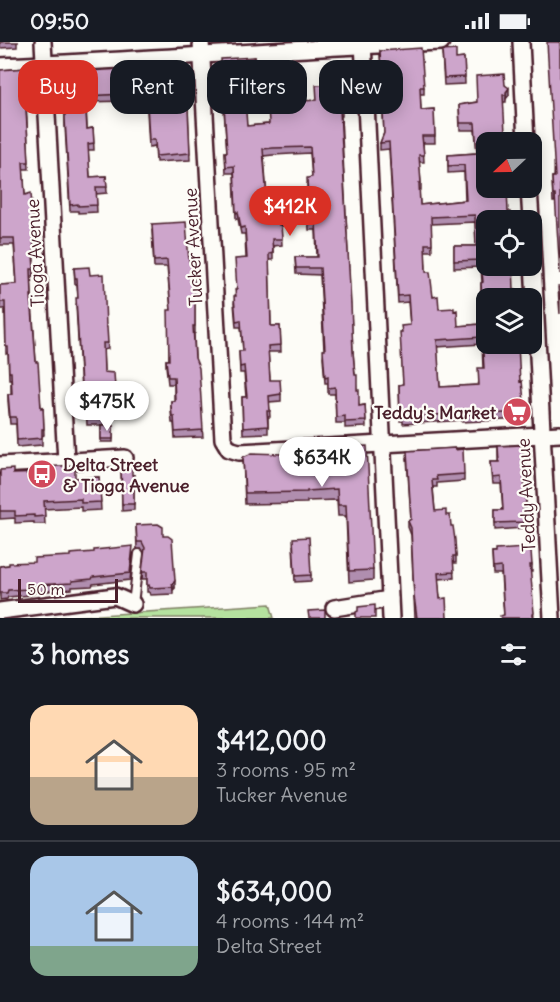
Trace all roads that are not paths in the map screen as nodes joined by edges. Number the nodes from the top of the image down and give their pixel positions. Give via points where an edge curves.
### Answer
1 (43, 42) edge
2 (441, 42) edge
3 (521, 42) edge
4 (363, 44) edge
5 (201, 49) edge
6 (44, 60) edge
7 (86, 60) edge
8 (18, 65) edge
9 (0, 66) edge
10 (47, 114) edge
11 (526, 132) edge
12 (534, 276) edge
13 (560, 434) edge
14 (543, 435) junction
15 (382, 445) junction
16 (125, 458) dead end
17 (66, 461) junction
18 (0, 465) edge
19 (139, 554) dead end
20 (390, 599) junction
21 (133, 604) joint
22 (334, 608) dead end
23 (0, 611) edge
24 (391, 618) edge
25 (552, 618) edge

1 - 6 street, Tioga Avenue
2 - 4 street
3 - 11 street
4 - 5 street
4 - 15 street
5 - 7 street
5 - 15 street, Tucker Avenue via 223,439 229,449 239,452
8 - 9 street
10 - 17 street, Tioga Avenue
12 - 14 street, Teddy Avenue
13 - 14 street
14 - 15 street
14 - 25 street, Teddy Avenue
15 - 20 street
16 - 17 street
17 - 18 street
19 - 21 lane
20 - 22 street
20 - 24 street
21 - 23 street via 115,596

